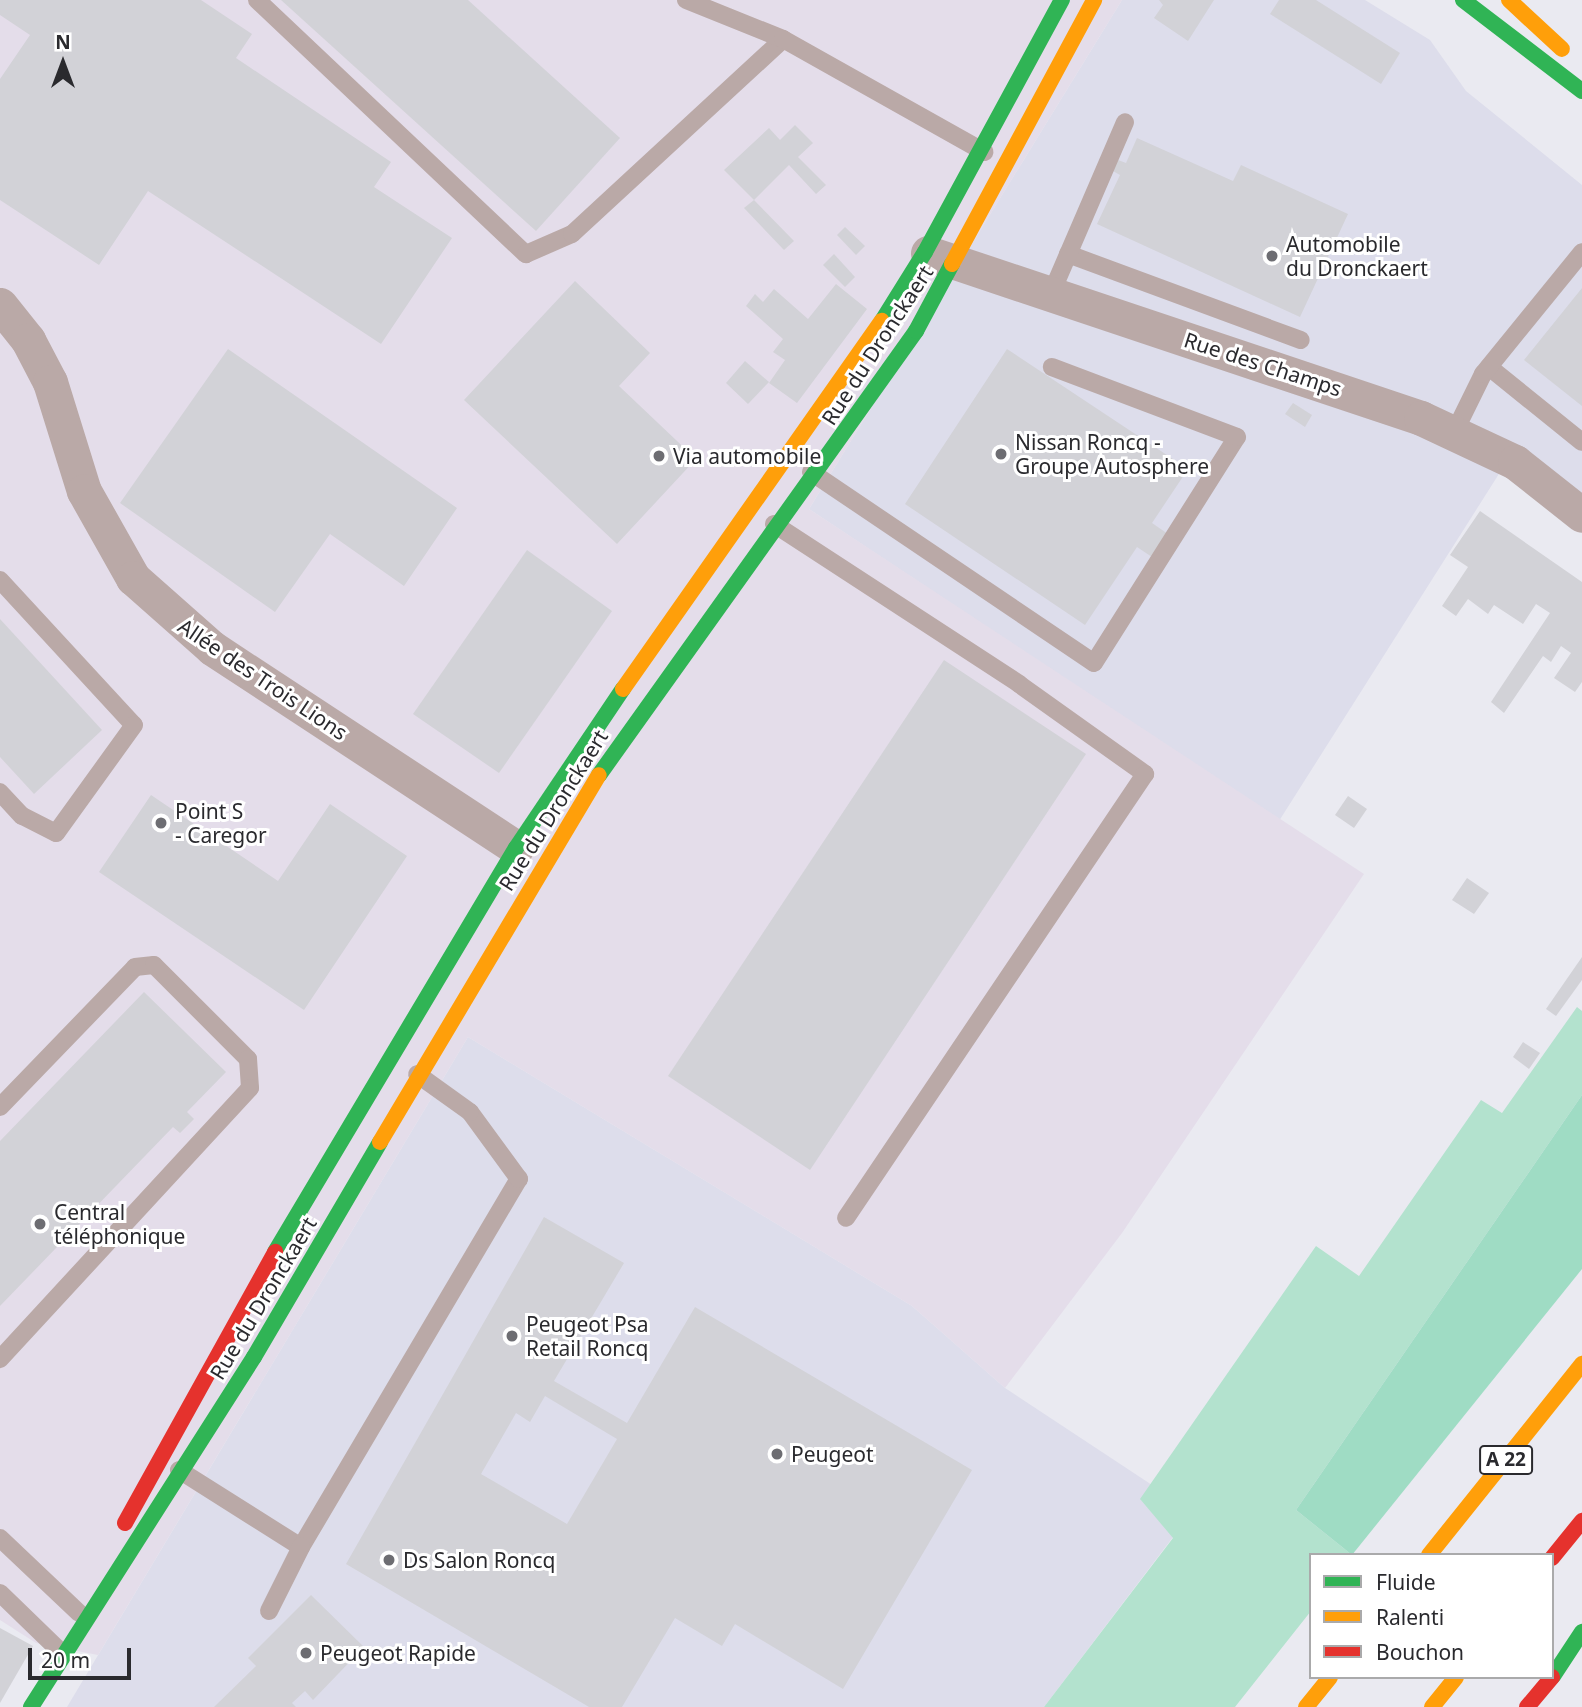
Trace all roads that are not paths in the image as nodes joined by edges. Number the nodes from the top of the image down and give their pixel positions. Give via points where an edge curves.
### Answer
1 (257, 0) edge
2 (685, 0) edge
3 (1062, 0) edge
4 (1094, 0) edge
5 (1463, 0) edge
6 (1509, 0) edge
7 (783, 39) junction
8 (1571, 56) dead end
9 (1582, 91) edge
10 (1125, 122) dead end
11 (979, 150) junction
12 (1007, 161) junction
13 (1582, 251) edge
14 (1068, 254) junction
15 (940, 257) junction
16 (1051, 294) junction
17 (0, 305) edge
18 (1301, 340) dead end
19 (1052, 367) dead end
20 (1489, 367) junction
21 (1455, 431) junction
22 (1582, 442) edge
23 (788, 457) junction
24 (816, 474) junction
25 (751, 509) junction
26 (1582, 514) edge
27 (778, 527) junction
28 (0, 580) edge
29 (0, 792) edge
30 (516, 848) junction
31 (390, 1059) junction
32 (419, 1075) junction
33 (0, 1107) edge
34 (846, 1218) dead end
35 (1582, 1352) edge
36 (0, 1359) edge
37 (1582, 1364) edge
38 (1549, 1407) junction
39 (159, 1456) junction
40 (183, 1472) junction
41 (1582, 1521) edge
42 (0, 1538) edge
43 (301, 1547) junction
44 (1431, 1553) edge
45 (1554, 1556) edge
46 (0, 1593) edge
47 (269, 1611) dead end
48 (79, 1613) junction
49 (1582, 1632) edge
50 (1582, 1641) edge
51 (63, 1654) junction
52 (1554, 1674) edge
53 (1554, 1675) edge
54 (1328, 1679) edge
55 (1454, 1679) edge
56 (1550, 1679) edge
57 (31, 1707) edge
58 (1306, 1707) edge
59 (1432, 1707) edge
60 (1527, 1707) edge

1 - 7 lane via 526,254 572,234
2 - 7 lane
3 - 11 main road, Rue du Dronckaert
4 - 12 main road, Rue du Dronckaert
5 - 9 main road
6 - 8 main road
7 - 11 lane
10 - 14 lane
11 - 12 lane
11 - 15 main road, Rue du Dronckaert
12 - 15 main road, Rue du Dronckaert
13 - 20 lane
14 - 16 lane
14 - 18 lane
15 - 16 street, Rue des Champs
15 - 23 main road, Rue du Dronckaert
15 - 24 main road, Rue du Dronckaert via 903,351
16 - 21 street, Rue des Champs
17 - 30 street, Allée des Trois Lions via 28,340 50,382 84,491 134,578 212,648
19 - 24 lane via 1237,437 1094,663
20 - 21 lane
20 - 22 lane
21 - 26 street, Rue des Champs via 1515,462
23 - 24 lane
23 - 25 main road, Rue du Dronckaert
24 - 27 main road, Rue du Dronckaert
25 - 27 lane
25 - 30 main road, Rue du Dronckaert
27 - 32 main road, Rue du Dronckaert via 576,808
27 - 34 lane via 1019,684 1145,774
28 - 29 lane via 134,725 56,833 22,816
30 - 31 main road, Rue du Dronckaert
31 - 32 lane
31 - 39 main road, Rue du Dronckaert
32 - 40 main road, Rue du Dronckaert
32 - 43 lane via 470,1112 519,1179
33 - 36 lane via 135,967 154,965 248,1059 250,1088
35 - 38 main road
37 - 38 main road, A 22
38 - 44 main road, A 22
39 - 40 lane
39 - 48 main road, Rue du Dronckaert
40 - 43 lane
40 - 51 main road, Rue du Dronckaert
41 - 45 main road
42 - 48 lane
43 - 47 lane
46 - 51 lane
48 - 51 main road, Rue du Dronckaert
49 - 52 main road
50 - 53 main road
51 - 57 main road, Rue du Dronckaert
54 - 58 main road
55 - 59 main road
56 - 60 main road

